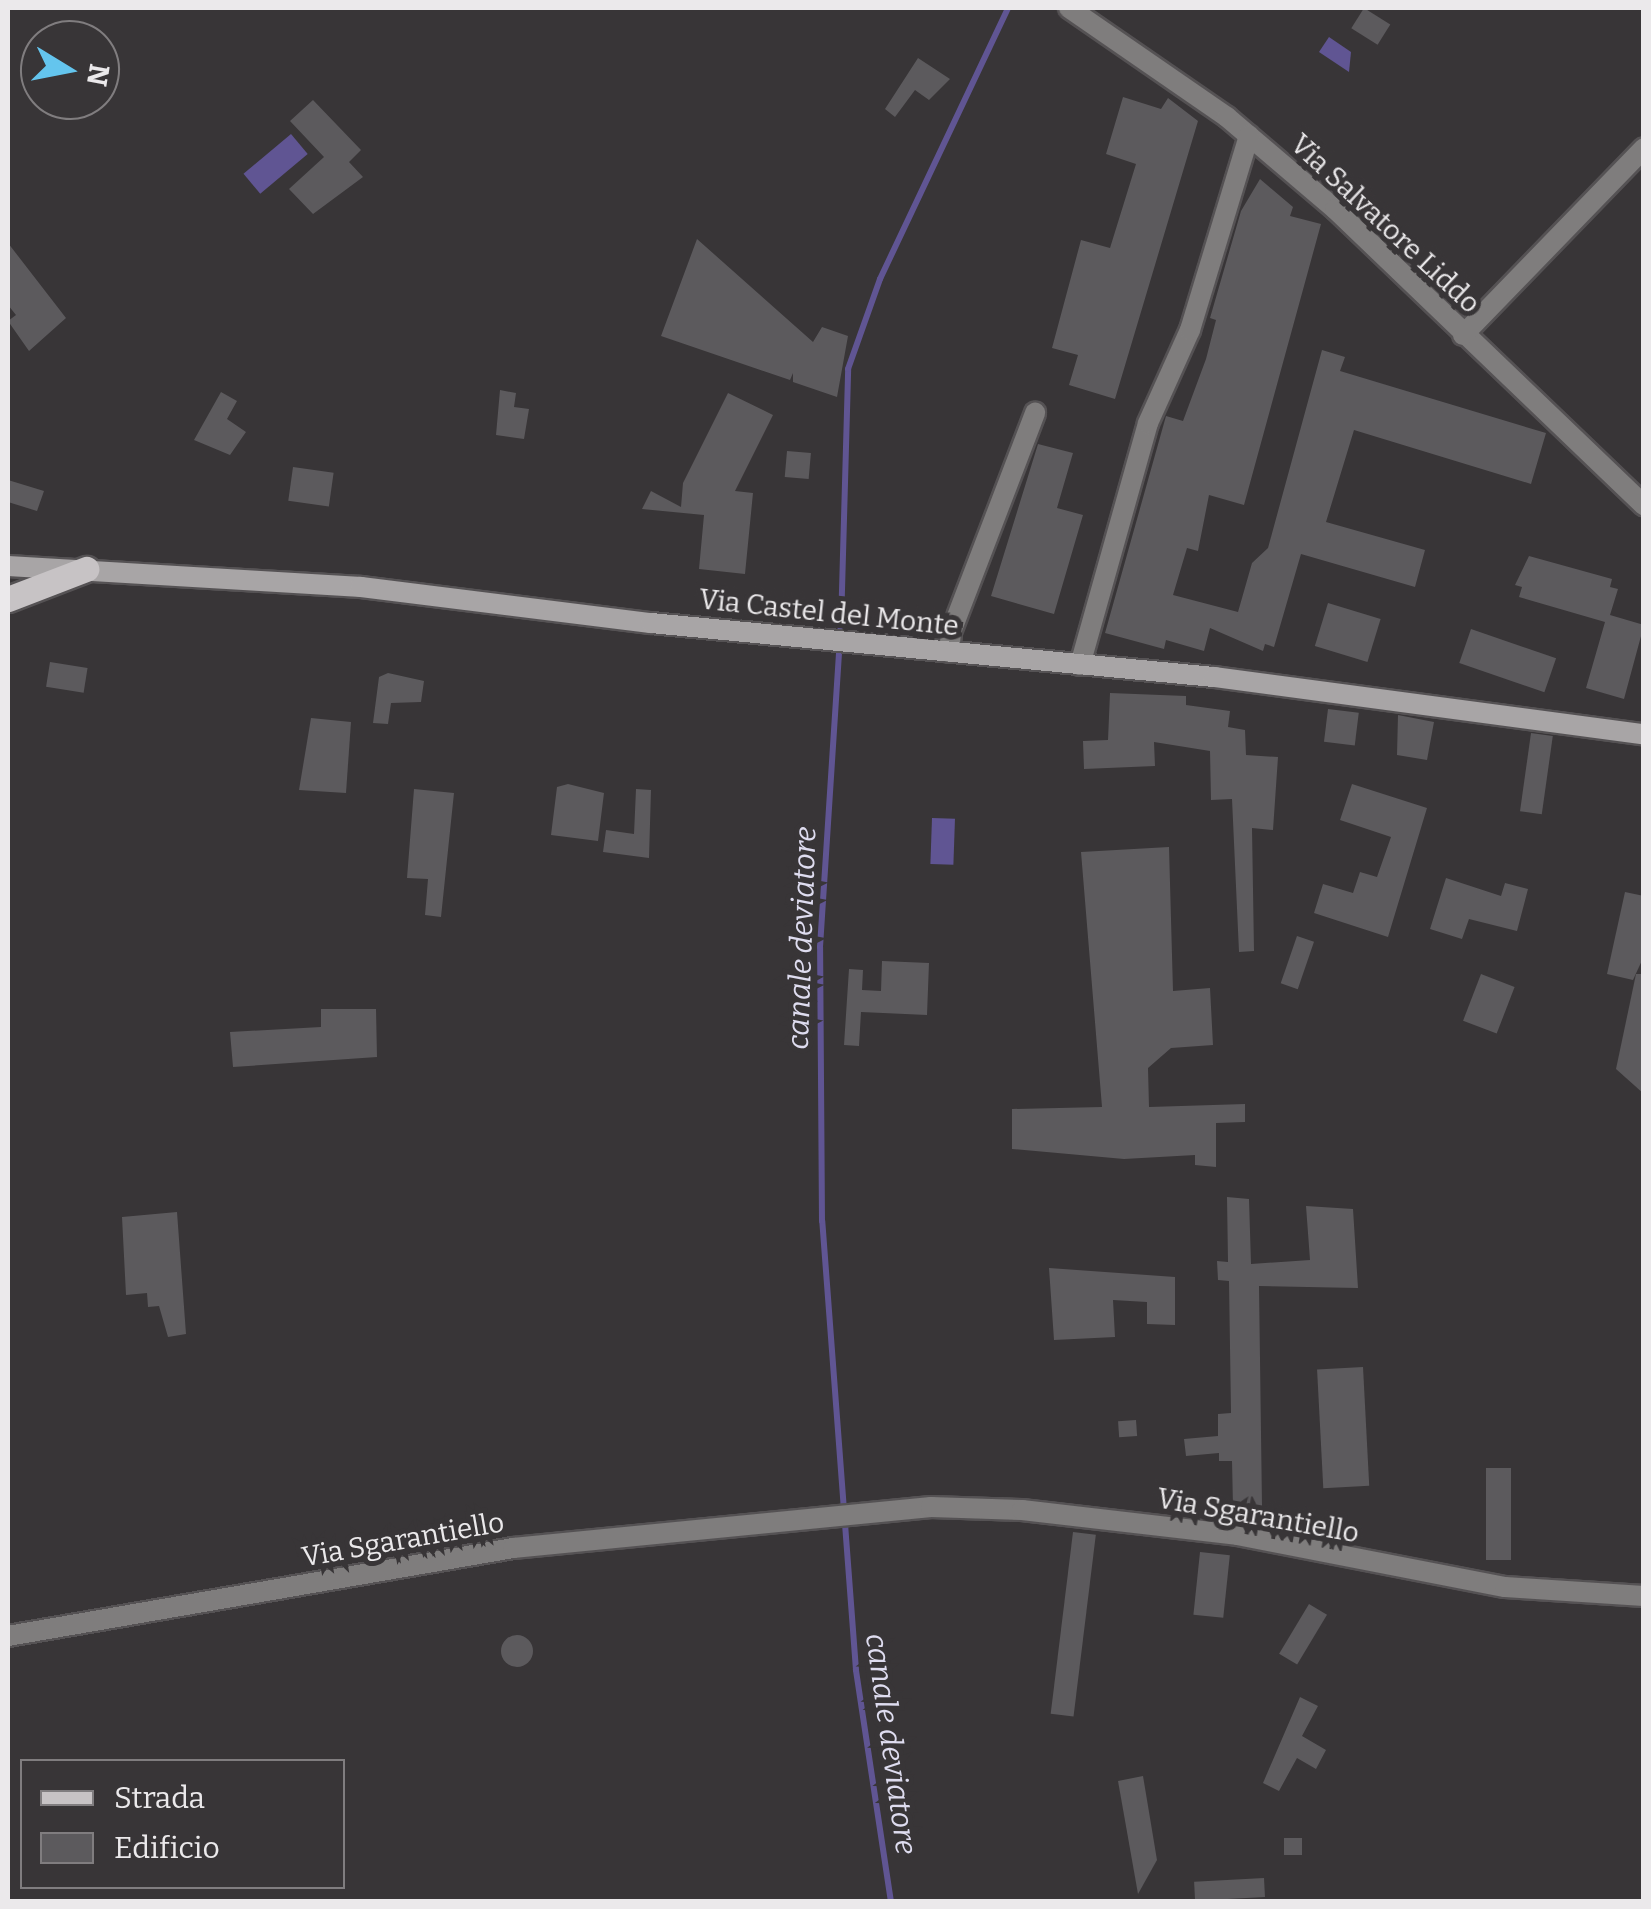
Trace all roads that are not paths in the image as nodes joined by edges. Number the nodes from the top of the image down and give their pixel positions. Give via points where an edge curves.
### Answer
1 (1069, 8) edge
2 (1250, 136) junction
3 (1644, 148) edge
4 (1464, 335) junction
5 (1035, 413) dead end
6 (1644, 504) edge
7 (8, 566) edge
8 (86, 568) junction
9 (8, 599) edge
10 (950, 652) junction
11 (1080, 664) junction
12 (1644, 734) edge
13 (1644, 1596) edge
14 (8, 1636) edge

1 - 2 street, Via Salvatore Liddo
2 - 4 street, Via Salvatore Liddo
2 - 11 street via 1190,330 1148,423
3 - 4 street
4 - 6 street, Via Salvatore Liddo
5 - 10 street via 951,632
7 - 8 main road, Via Castel del Monte
8 - 9 main road
8 - 10 main road, Via Castel del Monte via 362,587
10 - 11 main road, Via Castel del Monte
11 - 12 main road, Via Castel del Monte via 1495,710
13 - 14 street, Via Sgarantiello via 1504,1587 1238,1535 1022,1510 861,1512 513,1548

